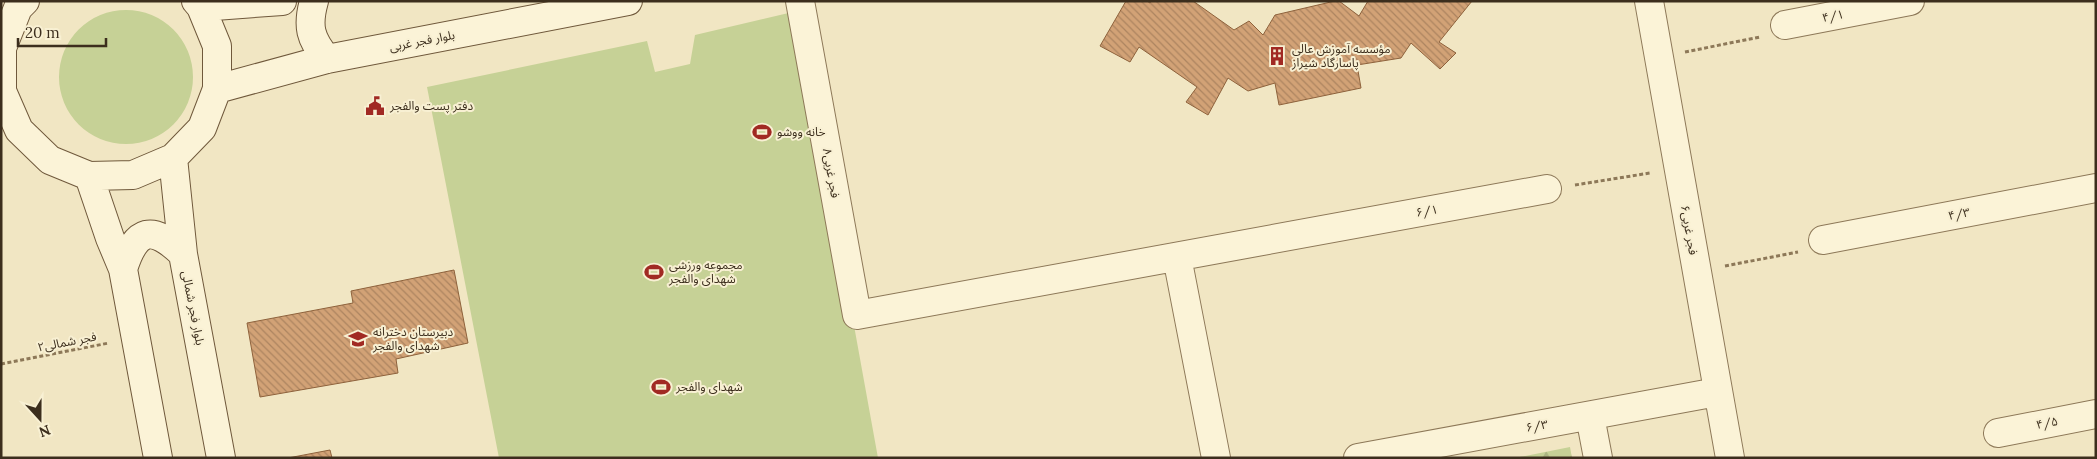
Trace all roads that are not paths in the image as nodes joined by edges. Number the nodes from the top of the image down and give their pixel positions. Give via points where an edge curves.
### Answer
1 (25, 1) edge
2 (282, 1) edge
3 (314, 1) edge
4 (628, 1) edge
5 (800, 1) edge
6 (1649, 1) edge
7 (1910, 1) edge
8 (198, 4) edge
9 (1785, 26) road end
10 (2, 48) edge
11 (327, 59) junction
12 (217, 89) junction
13 (10, 130) edge
14 (173, 158) junction
15 (89, 176) junction
16 (2096, 188) edge
17 (1547, 189) road end
18 (1823, 240) road end
19 (183, 254) junction
20 (1178, 257) junction
21 (123, 269) junction
22 (857, 315) joint
23 (1717, 392) junction
24 (2096, 414) edge
25 (1590, 416) junction
26 (1998, 433) dead end
27 (158, 458) edge
28 (222, 458) edge
29 (1216, 458) edge
30 (1358, 458) edge
31 (1598, 458) edge
32 (1730, 458) edge

1 - 10 street via 18,8
2 - 8 street
3 - 11 street via 310,30
4 - 11 street, بلوار فجر غربی
5 - 22 street, فجر غربی۸
6 - 23 street, فجر غربی۶
7 - 9 street, ۴/۱
8 - 12 street via 217,46
10 - 13 street via 2,91
11 - 12 street, بلوار فجر غربی
12 - 14 street via 202,128
13 - 15 street via 50,160
14 - 15 street via 133,175
14 - 19 street, بلوار فجر شمالی
15 - 21 street
16 - 18 street, ۴/۳
17 - 20 street, ۶/۱
19 - 21 street via 168,239 147,234 128,253
19 - 28 street, بلوار فجر شمالی
20 - 22 street, ۶/۱
20 - 29 street
21 - 27 street
23 - 25 street, ۶/۳
23 - 32 street, فجر غربی۶
24 - 26 street, ۴/۵
25 - 30 street, ۶/۳
25 - 31 street

